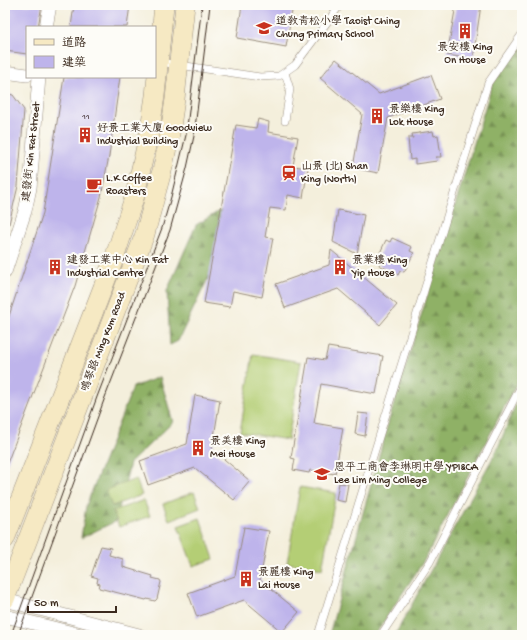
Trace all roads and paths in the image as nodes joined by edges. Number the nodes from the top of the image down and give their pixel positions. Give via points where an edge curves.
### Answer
1 (50, 5) edge
2 (164, 5) edge
3 (185, 5) edge
4 (340, 5) edge
5 (46, 26) edge
6 (522, 34) edge
7 (159, 62) junction
8 (179, 65) junction
9 (5, 72) edge
10 (285, 73) junction
11 (26, 75) edge
12 (38, 78) edge
13 (285, 121) dead end
14 (5, 272) edge
15 (522, 384) edge
16 (5, 538) edge
17 (5, 600) edge
18 (5, 616) edge
19 (81, 635) edge
20 (138, 635) edge
21 (318, 635) edge
22 (381, 635) edge

1 - 5 street
2 - 7 main road, 鳴琴路 Ming Kum Road
3 - 8 main road, 鳴琴路 Ming Kum Road
4 - 10 lane
6 - 21 lane via 488,83
7 - 8 lane
7 - 16 main road, 鳴琴路 Ming Kum Road via 150,129 126,227
8 - 10 lane via 266,78
8 - 17 main road, 鳴琴路 Ming Kum Road via 163,167 145,234
9 - 11 street
10 - 13 lane via 290,89
12 - 14 street, 建發街 Kin Fat Street via 30,188
15 - 22 lane via 430,562
17 - 20 street
18 - 19 street

